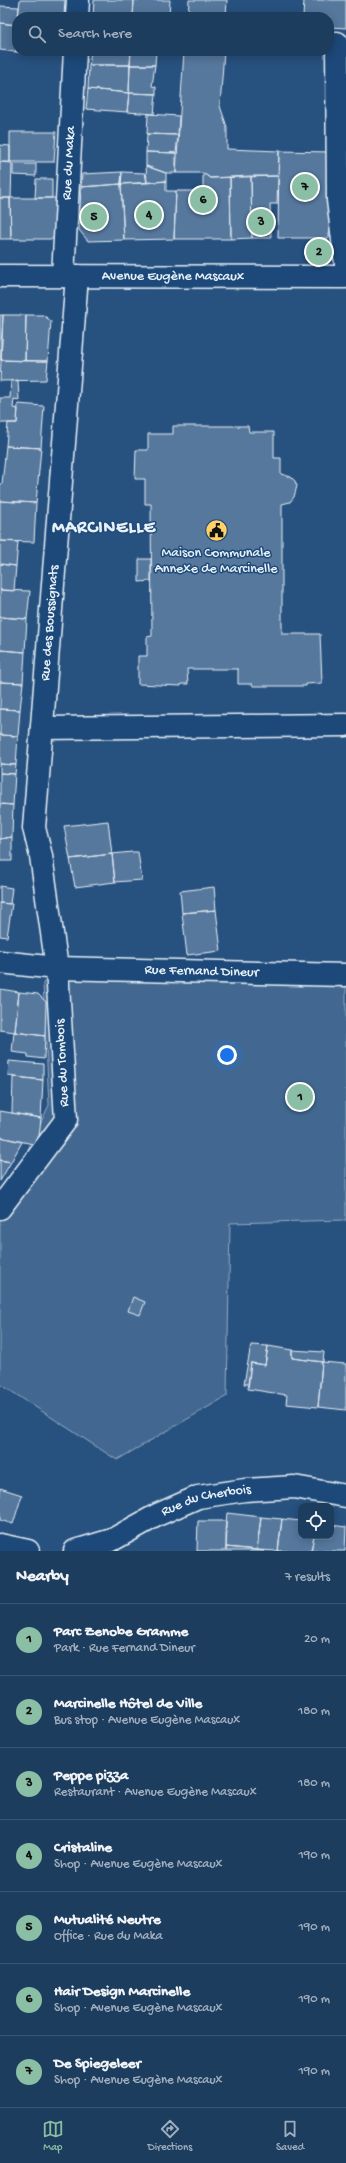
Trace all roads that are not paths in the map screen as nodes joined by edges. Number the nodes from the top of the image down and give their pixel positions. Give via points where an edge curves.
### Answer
1 (78, 0) edge
2 (77, 12) edge
3 (337, 43) dead end
4 (75, 56) edge
5 (346, 264) edge
6 (0, 276) edge
7 (70, 276) junction
8 (346, 277) edge
9 (346, 725) edge
10 (42, 728) junction
11 (0, 962) edge
12 (57, 968) junction
13 (346, 975) edge
14 (0, 1208) edge
15 (346, 1496) edge
16 (0, 1545) edge
17 (28, 1551) edge
18 (75, 1551) edge

1 - 2 street
3 - 5 street via 338,200
4 - 7 street, Rue du Maka
6 - 7 street, Avenue Eugène Mascaux
7 - 8 street, Avenue Eugène Mascaux
7 - 10 street, Rue des Boussignats
9 - 10 street
10 - 12 street, Rue des Boussignats via 34,828 41,856
11 - 12 street, Rue Fernand Dineur
12 - 13 street, Rue Fernand Dineur
12 - 14 street, Rue du Tombois via 66,1120
15 - 18 street, Rue du Cherbois via 294,1487 245,1490 198,1497 157,1515 112,1540
16 - 17 street

